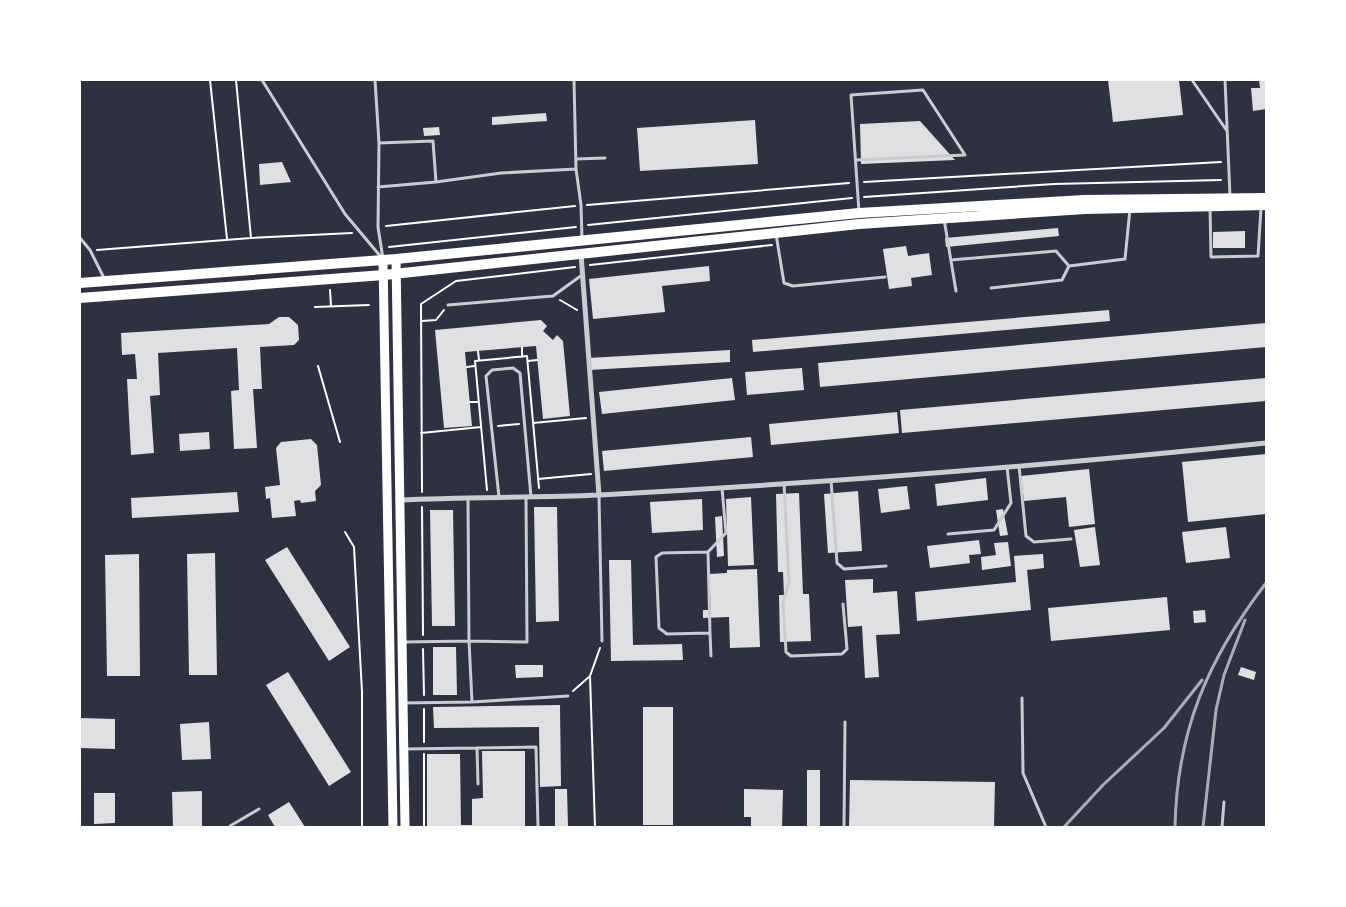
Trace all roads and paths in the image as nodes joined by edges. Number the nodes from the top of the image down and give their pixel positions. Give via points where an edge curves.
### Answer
1 (210, 80) edge
2 (236, 80) edge
3 (262, 80) edge
4 (375, 80) edge
5 (574, 80) edge
6 (1192, 80) edge
7 (1225, 80) edge
8 (1227, 131) junction
9 (379, 144) junction
10 (605, 158) dead end
11 (576, 159) junction
12 (856, 160) junction
13 (1228, 162) junction
14 (576, 169) junction
15 (1229, 180) junction
16 (436, 182) junction
17 (858, 183) junction
18 (378, 187) junction
19 (858, 198) junction
20 (1230, 203) junction
21 (1264, 203) edge
22 (581, 205) junction
23 (1210, 207) junction
24 (1130, 208) junction
25 (859, 219) junction
26 (944, 219) junction
27 (582, 226) junction
28 (378, 227) junction
29 (360, 233) junction
30 (776, 233) junction
31 (80, 238) edge
32 (251, 238) junction
33 (227, 240) junction
34 (582, 241) junction
35 (778, 244) junction
36 (381, 248) junction
37 (90, 250) junction
38 (580, 254) junction
39 (396, 259) junction
40 (383, 260) junction
41 (951, 260) junction
42 (581, 266) junction
43 (1069, 266) junction
44 (396, 274) junction
45 (384, 275) junction
46 (582, 275) junction
47 (885, 277) dead end
48 (106, 281) junction
49 (80, 283) edge
50 (330, 287) dead end
51 (992, 288) dead end
52 (956, 290) dead end
53 (553, 296) junction
54 (80, 298) edge
55 (369, 305) dead end
56 (448, 305) joint
57 (331, 306) junction
58 (315, 307) dead end
59 (585, 310) junction
60 (422, 321) junction
61 (522, 347) dead end
62 (478, 351) dead end
63 (522, 357) junction
64 (479, 360) junction
65 (538, 360) dead end
66 (528, 361) junction
67 (318, 366) dead end
68 (475, 366) junction
69 (467, 367) dead end
70 (537, 397) dead end
71 (531, 398) junction
72 (470, 402) dead end
73 (479, 402) junction
74 (579, 418) dead end
75 (525, 423) junction
76 (533, 423) junction
77 (492, 426) junction
78 (481, 428) junction
79 (422, 433) junction
80 (340, 442) dead end
81 (1266, 443) edge
82 (1007, 466) junction
83 (1019, 466) junction
84 (597, 474) junction
85 (538, 479) junction
86 (831, 480) junction
87 (784, 483) junction
88 (722, 487) junction
89 (539, 489) dead end
90 (488, 490) dead end
91 (598, 495) junction
92 (528, 497) junction
93 (468, 498) junction
94 (499, 498) junction
95 (422, 499) junction
96 (388, 500) junction
97 (399, 500) junction
98 (388, 530) junction
99 (400, 530) junction
100 (346, 532) dead end
101 (948, 534) dead end
102 (1071, 540) dead end
103 (708, 552) junction
104 (886, 566) dead end
105 (843, 604) dead end
106 (710, 633) junction
107 (469, 641) junction
108 (602, 641) joint
109 (423, 642) junction
110 (401, 643) junction
111 (711, 656) dead end
112 (590, 676) junction
113 (568, 696) joint
114 (1022, 698) dead end
115 (472, 702) junction
116 (402, 703) junction
117 (424, 703) junction
118 (845, 722) dead end
119 (477, 748) junction
120 (392, 749) junction
121 (424, 749) junction
122 (403, 750) junction
123 (478, 784) dead end
124 (1224, 802) dead end
125 (259, 809) dead end
126 (230, 826) edge
127 (362, 827) edge
128 (393, 827) edge
129 (405, 827) edge
130 (424, 827) edge
131 (538, 827) edge
132 (595, 827) edge
133 (844, 827) edge
134 (1046, 827) edge
135 (1222, 827) edge

1 - 33 path
2 - 32 path
3 - 29 lane
4 - 9 lane
5 - 11 lane
6 - 8 lane
7 - 8 lane
8 - 13 lane
9 - 16 lane via 433,141
9 - 18 lane
10 - 11 lane
11 - 14 lane
12 - 12 lane via 851,95 923,90 965,156
12 - 17 lane
13 - 15 lane
13 - 17 path
14 - 16 lane via 501,173
14 - 22 lane
15 - 19 path via 1054,184
15 - 20 lane
16 - 18 lane
17 - 19 lane
17 - 22 path
18 - 28 lane
19 - 25 lane
19 - 27 path
20 - 21 main road
20 - 23 main road
20 - 25 main road via 1084,200
21 - 23 lane via 1258,256 1211,257
22 - 27 lane
22 - 28 path
23 - 24 main road
24 - 26 main road
24 - 43 lane via 1125,259
25 - 26 main road
25 - 30 main road
25 - 34 main road
26 - 41 lane
27 - 34 lane
27 - 36 path
28 - 36 lane
29 - 32 path
29 - 40 lane
30 - 35 lane
30 - 38 main road
31 - 37 lane
32 - 33 path
33 - 37 path
34 - 39 main road
35 - 42 path
35 - 47 lane via 784,283 793,286
36 - 40 lane
37 - 48 lane
38 - 42 street
38 - 44 main road
39 - 40 main road
39 - 44 main road
40 - 45 main road
40 - 48 main road
41 - 43 lane via 1056,251
41 - 52 lane
42 - 46 street
42 - 60 path via 456,281 421,304
43 - 51 lane via 1062,280
44 - 45 main road
44 - 97 main road
45 - 54 main road
45 - 96 main road
46 - 53 lane
46 - 59 street
48 - 49 main road
50 - 57 path
53 - 56 lane
53 - 59 path via 576,310
55 - 57 path
56 - 60 path via 436,320
57 - 58 path
59 - 84 street
60 - 79 path
61 - 63 path
62 - 64 path
63 - 64 path
63 - 66 path via 527,356
64 - 68 path via 475,361
65 - 66 path
66 - 71 path
67 - 80 path
68 - 69 path
68 - 73 path
70 - 71 path
71 - 76 path
72 - 73 path
73 - 78 path
74 - 76 path
75 - 76 path
75 - 77 path
75 - 77 lane via 520,373 513,368 492,370 486,376
75 - 92 lane
76 - 85 path
77 - 78 path
77 - 94 lane
78 - 79 path
78 - 90 path
79 - 95 path
81 - 83 street
82 - 83 street
82 - 86 street
82 - 101 lane via 1011,503 994,530
83 - 102 lane via 1026,536 1034,542
84 - 85 path
84 - 91 street
85 - 89 path
86 - 87 street
86 - 104 lane via 837,563 844,569
87 - 88 street
87 - 105 lane via 789,582 783,603 786,652 790,656 842,654 847,649
88 - 91 street
88 - 103 lane via 726,533
91 - 92 street
91 - 108 lane
92 - 94 street
92 - 107 lane via 527,642
93 - 94 street
93 - 95 street
93 - 107 lane
95 - 97 street
95 - 109 path
96 - 97 main road
96 - 98 main road
97 - 99 main road
98 - 99 main road
98 - 120 main road
99 - 110 main road
100 - 127 path via 354,547 362,692
103 - 106 lane
103 - 106 lane via 662,553 656,557 659,628 667,634
106 - 111 lane
107 - 109 lane
107 - 115 lane
108 - 112 path
109 - 110 lane
109 - 117 path
110 - 116 main road
112 - 113 path
112 - 132 path
113 - 115 lane
114 - 134 lane via 1023,773
115 - 117 lane
116 - 117 lane
116 - 122 main road
117 - 121 path
118 - 133 lane
119 - 121 lane
119 - 123 lane
119 - 131 lane via 536,747
120 - 122 main road
120 - 128 main road
121 - 122 lane
121 - 130 path
122 - 129 main road
124 - 135 lane
125 - 126 lane

